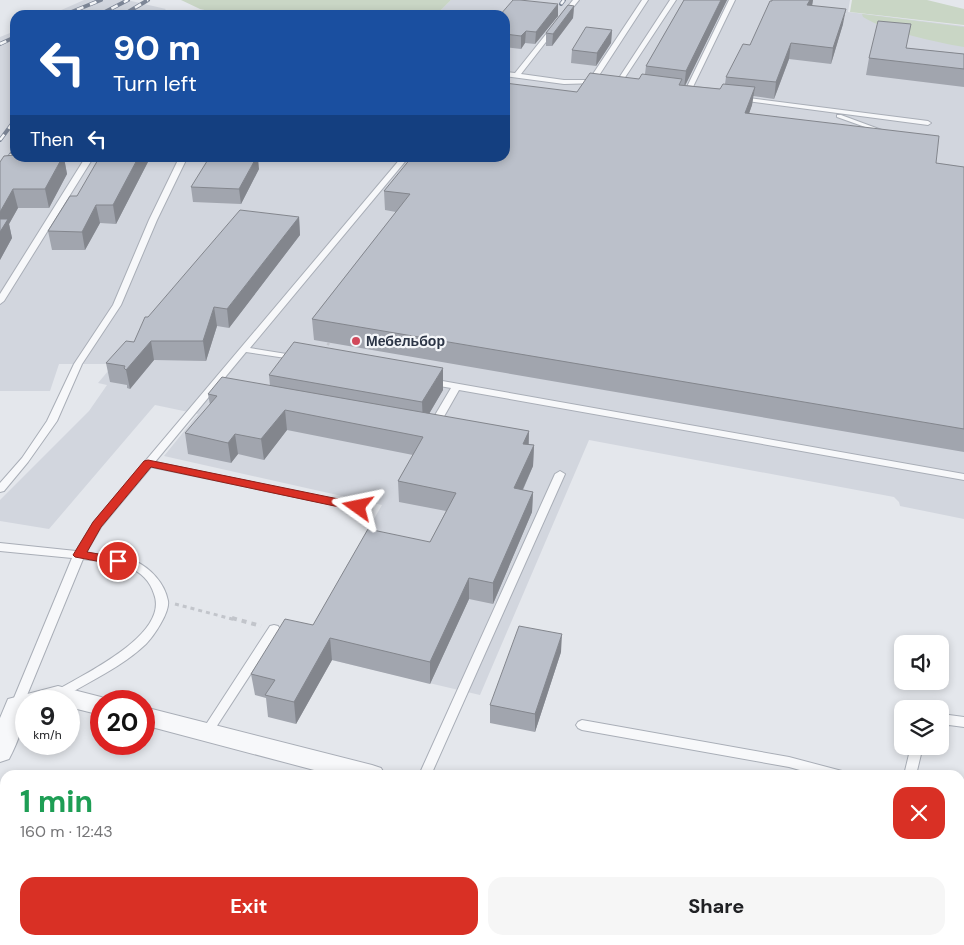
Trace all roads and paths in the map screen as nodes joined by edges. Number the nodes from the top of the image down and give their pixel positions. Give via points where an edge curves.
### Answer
1 (576, 0) edge
2 (645, 0) edge
3 (673, 0) edge
4 (732, 0) edge
5 (510, 74) edge
6 (517, 75) junction
7 (592, 81) junction
8 (601, 82) edge
9 (610, 83) edge
10 (618, 84) junction
11 (628, 85) edge
12 (677, 91) edge
13 (687, 93) junction
14 (697, 94) edge
15 (735, 99) edge
16 (822, 110) junction
17 (928, 123) dead end
18 (885, 133) edge
19 (87, 162) edge
20 (181, 162) edge
21 (401, 162) edge
22 (0, 301) edge
23 (329, 342) dead end
24 (243, 349) junction
25 (315, 362) joint
26 (418, 380) edge
27 (456, 387) junction
28 (422, 428) edge
29 (148, 463) junction
30 (560, 474) dead end
31 (964, 477) edge
32 (0, 489) edge
33 (358, 507) dead end
34 (0, 547) edge
35 (79, 555) junction
36 (163, 602) junction
37 (274, 629) joint
38 (30, 690) edge
39 (66, 690) edge
40 (155, 719) edge
41 (949, 720) edge
42 (964, 722) edge
43 (15, 723) edge
44 (582, 725) dead end
45 (207, 732) junction
46 (0, 752) edge
47 (915, 755) edge
48 (353, 770) edge
49 (427, 770) edge
50 (819, 770) edge
51 (911, 770) edge

1 - 6 lane
2 - 7 lane
3 - 10 lane
4 - 13 lane
5 - 6 lane
6 - 7 lane via 564,82
7 - 8 lane
9 - 10 lane
10 - 11 lane
12 - 13 lane
13 - 14 lane
15 - 16 lane
16 - 17 lane
16 - 18 lane
19 - 22 lane
20 - 32 lane via 117,305 78,364 52,421
21 - 24 lane
23 - 25 path
24 - 25 lane
24 - 29 lane via 214,390
26 - 27 lane
27 - 28 lane via 431,430
27 - 31 lane
29 - 33 lane
29 - 35 lane via 97,525
30 - 49 lane
34 - 35 lane
35 - 36 lane via 130,563 144,570 157,586
35 - 38 lane
36 - 37 path
36 - 39 lane via 158,619 143,640 122,657
37 - 45 lane
40 - 45 street
41 - 42 lane
43 - 46 street
44 - 50 lane
45 - 48 street
47 - 51 lane

